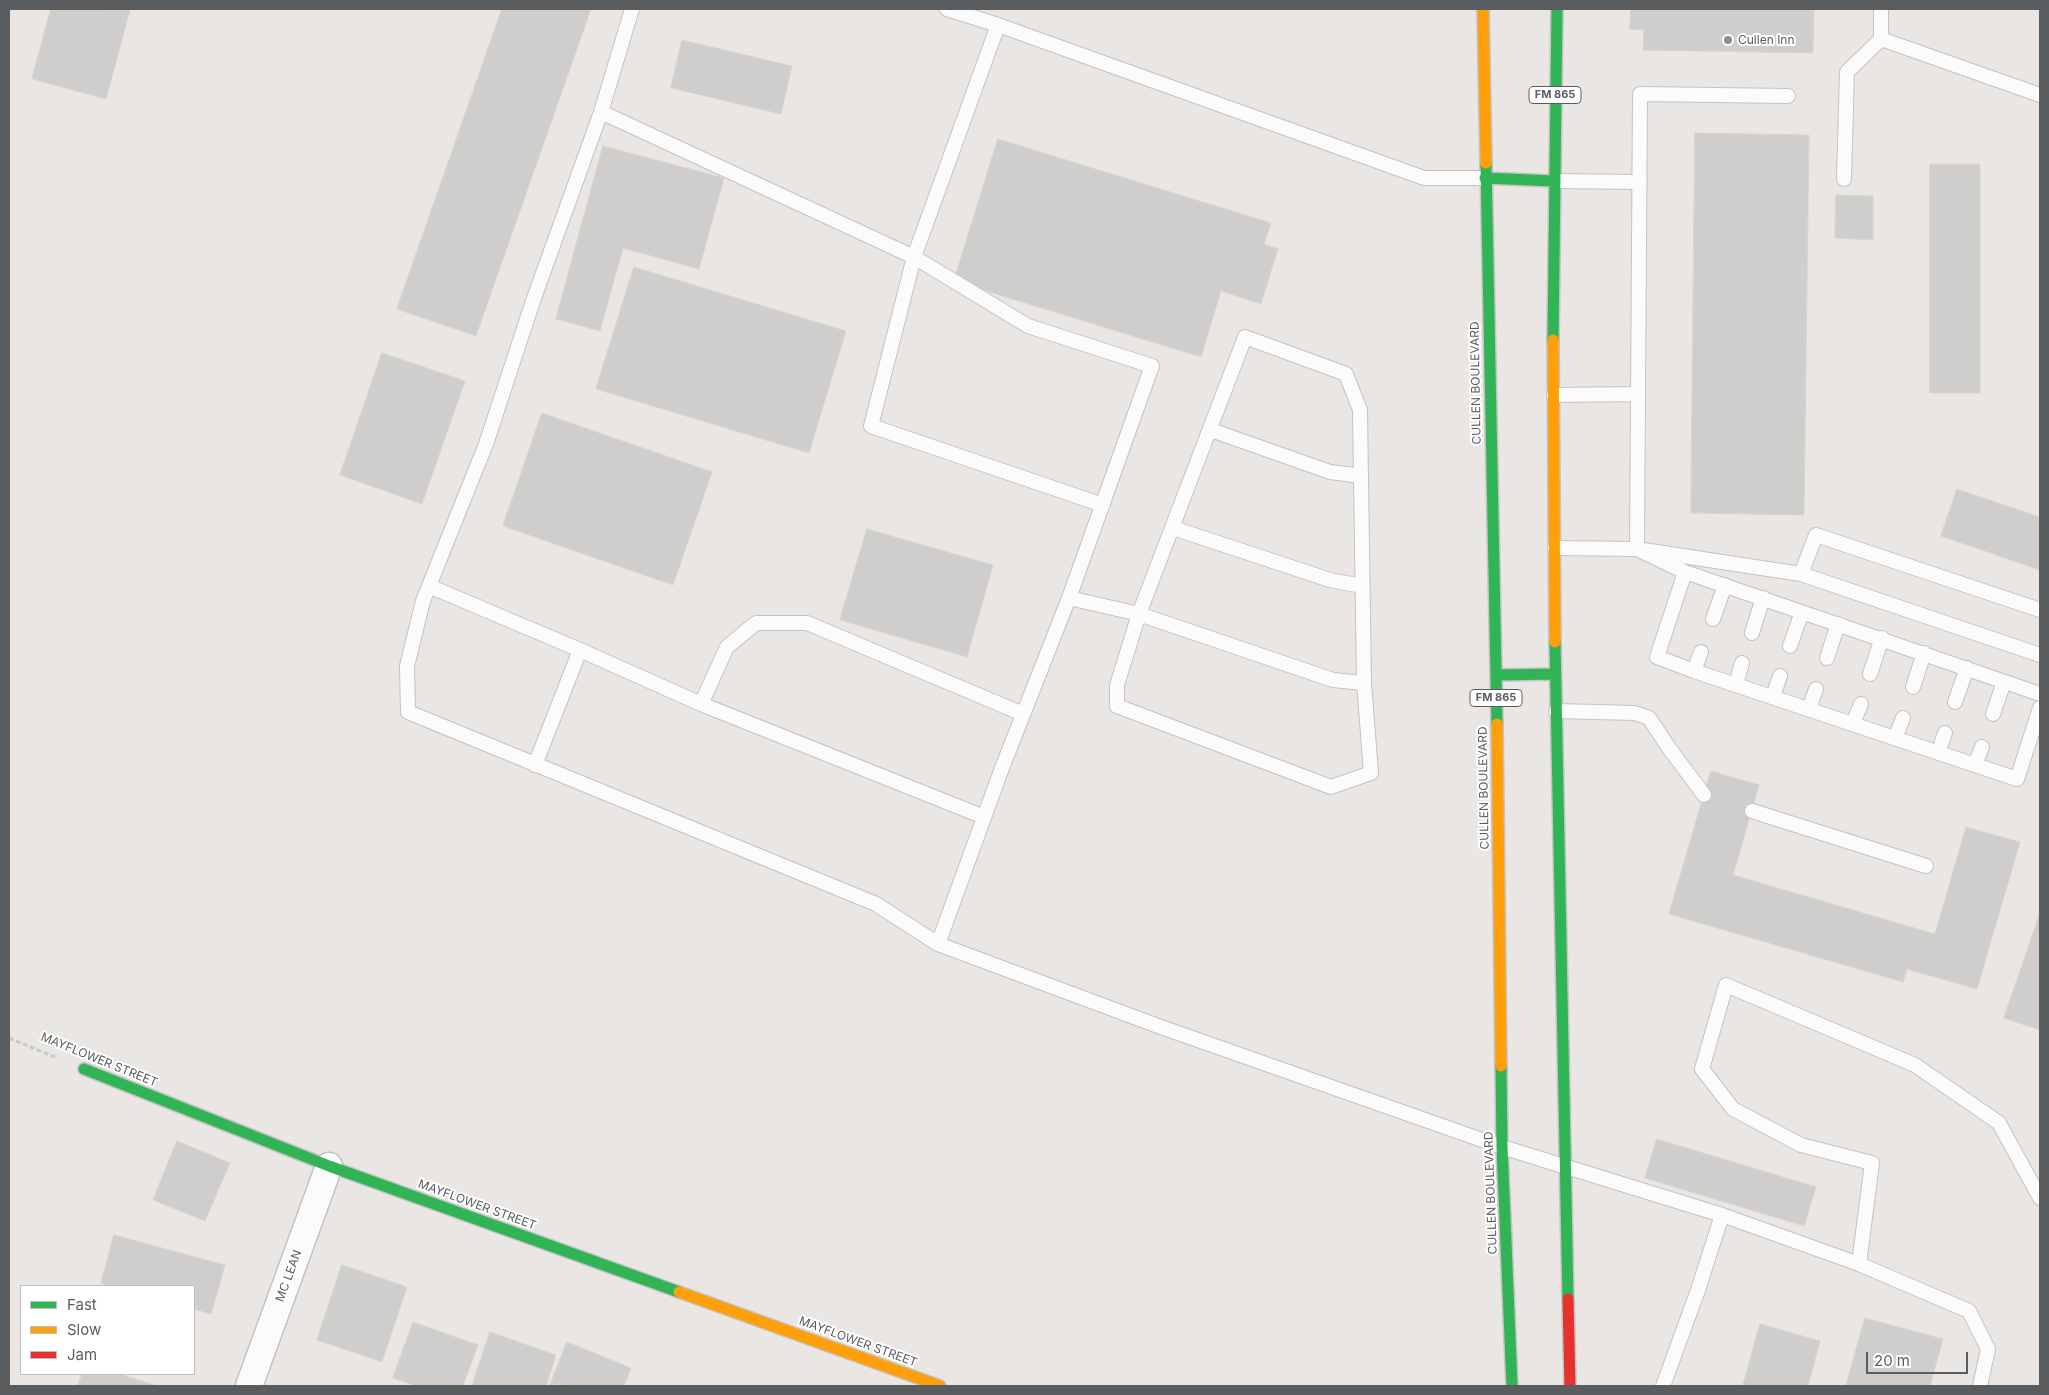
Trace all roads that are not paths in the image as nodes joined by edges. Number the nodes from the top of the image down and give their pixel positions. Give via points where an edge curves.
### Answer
1 (632, 9) edge
2 (947, 9) edge
3 (1483, 9) edge
4 (1556, 9) edge
5 (1881, 9) edge
6 (998, 25) junction
7 (1880, 39) junction
8 (2040, 95) edge
9 (1788, 96) dead end
10 (601, 112) junction
11 (1485, 178) junction
12 (1844, 180) dead end
13 (1553, 181) junction
14 (1640, 182) junction
15 (914, 257) junction
16 (1637, 394) junction
17 (1554, 395) junction
18 (1210, 430) junction
19 (1361, 476) junction
20 (1103, 505) junction
21 (1173, 528) junction
22 (1555, 548) junction
23 (1637, 549) junction
24 (1685, 572) junction
25 (1801, 574) junction
26 (1725, 585) junction
27 (429, 586) junction
28 (1362, 586) junction
29 (1070, 598) junction
30 (1763, 598) junction
31 (1802, 612) junction
32 (1139, 614) junction
33 (2039, 615) edge
34 (1713, 619) dead end
35 (1838, 624) junction
36 (1752, 633) dead end
37 (1882, 638) junction
38 (1790, 646) dead end
39 (580, 650) junction
40 (1701, 652) dead end
41 (1924, 653) junction
42 (2040, 655) edge
43 (1827, 658) dead end
44 (1742, 663) dead end
45 (1967, 668) junction
46 (1694, 671) junction
47 (1555, 674) junction
48 (1870, 674) dead end
49 (1496, 675) junction
50 (1780, 676) dead end
51 (2004, 682) junction
52 (1364, 683) junction
53 (1736, 684) junction
54 (1913, 687) dead end
55 (1816, 689) dead end
56 (2040, 694) edge
57 (1773, 696) junction
58 (1955, 702) dead end
59 (701, 704) junction
60 (1861, 704) dead end
61 (2040, 708) edge
62 (1809, 709) junction
63 (1556, 711) junction
64 (1024, 714) junction
65 (1993, 714) dead end
66 (1903, 718) dead end
67 (1853, 724) junction
68 (1945, 733) dead end
69 (1895, 738) junction
70 (1982, 747) dead end
71 (1938, 753) junction
72 (536, 765) junction
73 (1975, 765) junction
74 (1704, 795) dead end
75 (1752, 811) dead end
76 (984, 817) junction
77 (1926, 866) dead end
78 (938, 944) junction
79 (84, 1069) road end
80 (1502, 1147) junction
81 (329, 1166) junction
82 (1565, 1167) junction
83 (2040, 1198) edge
84 (1722, 1215) junction
85 (1859, 1264) junction
86 (249, 1386) edge
87 (940, 1386) edge
88 (1512, 1386) edge
89 (1570, 1386) edge
90 (1663, 1386) edge
91 (1980, 1386) edge

1 - 10 lane
2 - 6 lane
3 - 11 main road, CULLEN BOULEVARD / FM 865
4 - 13 main road, FM 865
5 - 7 lane
6 - 11 lane via 1424,178
6 - 15 lane
7 - 8 lane
7 - 12 lane via 1847,72
9 - 14 lane via 1640,94
10 - 15 lane
10 - 27 lane via 486,444
11 - 13 main road
11 - 49 main road, CULLEN BOULEVARD / FM 865
13 - 14 lane
13 - 17 main road, FM 865
14 - 16 lane
15 - 20 lane via 1028,326 1152,366
15 - 20 lane via 870,426
16 - 17 lane
16 - 23 lane
17 - 22 main road, FM 865
18 - 19 lane via 1330,472
18 - 19 lane via 1245,337 1346,374 1360,410
18 - 21 lane
19 - 28 lane
20 - 29 lane
21 - 28 lane via 1330,580
21 - 32 lane
22 - 23 lane
22 - 47 main road, FM 865
23 - 24 lane
23 - 25 lane
24 - 26 lane
24 - 46 lane via 1657,657
25 - 33 lane via 1816,535 1847,552
25 - 42 lane via 1885,597 2028,646
26 - 30 lane
26 - 34 lane
27 - 39 lane
27 - 72 lane via 407,666 408,712
28 - 52 lane
29 - 32 lane
29 - 64 lane
30 - 31 lane
30 - 36 lane
31 - 35 lane
31 - 38 lane
32 - 52 lane via 1333,680
32 - 52 lane via 1118,685 1118,706 1331,787 1371,773
35 - 37 lane
35 - 43 lane
37 - 41 lane
37 - 48 lane
39 - 59 lane
39 - 72 lane
40 - 46 lane
41 - 45 lane
41 - 54 lane
44 - 53 lane
45 - 51 lane
45 - 58 lane
46 - 53 lane
47 - 49 main road
47 - 63 main road, FM 865
49 - 80 main road, CULLEN BOULEVARD / FM 865
50 - 57 lane
51 - 56 lane
51 - 65 lane
53 - 57 lane
55 - 62 lane
57 - 62 lane
59 - 64 lane via 726,647 756,623 807,623
59 - 76 lane
60 - 67 lane
61 - 73 lane via 2017,779
62 - 67 lane
63 - 74 lane via 1635,713 1650,718
63 - 82 main road, FM 865
64 - 76 lane
66 - 69 lane
67 - 69 lane
68 - 71 lane
69 - 71 lane
70 - 73 lane
71 - 73 lane
72 - 78 lane via 876,904
75 - 77 lane
76 - 78 lane
78 - 80 lane via 1158,1026
79 - 81 main road, MAYFLOWER STREET
80 - 82 lane
80 - 88 main road, CULLEN BOULEVARD / FM 865
81 - 86 street, MC LEAN
81 - 87 main road, MAYFLOWER STREET
82 - 84 lane
82 - 89 main road, FM 865
83 - 85 lane via 1999,1123 1915,1065 1726,985 1702,1069 1733,1109 1801,1145 1872,1163
84 - 85 lane
84 - 90 lane
85 - 91 lane via 1969,1311 1988,1349

